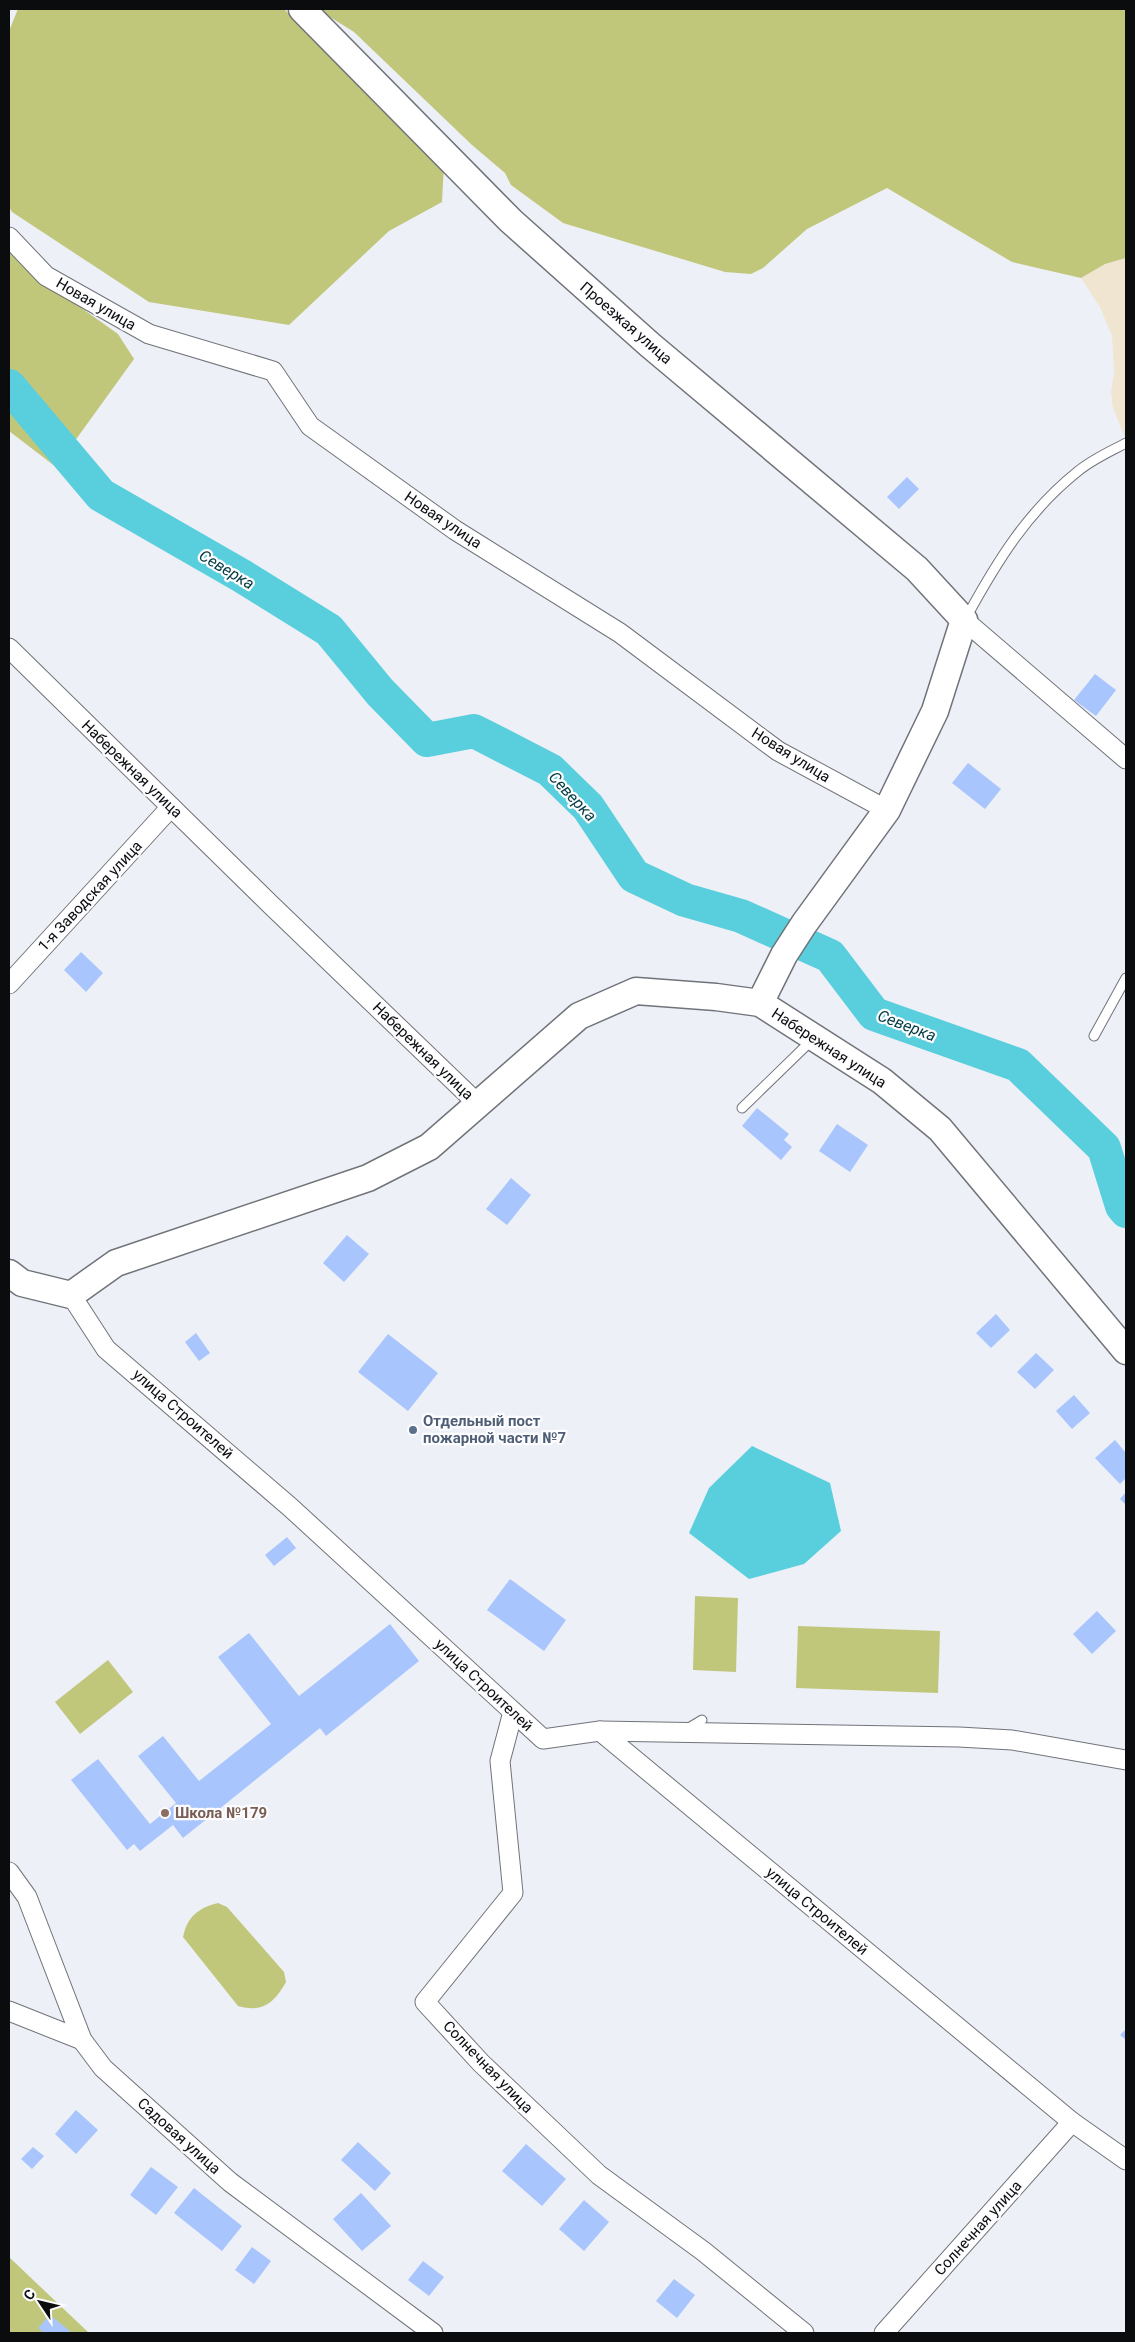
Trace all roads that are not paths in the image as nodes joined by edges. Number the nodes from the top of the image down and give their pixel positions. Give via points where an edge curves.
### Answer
1 (302, 9) edge
2 (9, 238) edge
3 (1126, 443) edge
4 (964, 620) junction
5 (9, 648) edge
6 (1126, 759) edge
7 (171, 807) junction
8 (887, 810) junction
9 (1126, 978) edge
10 (9, 984) edge
11 (760, 1003) junction
12 (1094, 1036) dead end
13 (814, 1038) junction
14 (479, 1105) junction
15 (742, 1108) dead end
16 (9, 1273) edge
17 (72, 1295) junction
18 (1126, 1351) edge
19 (513, 1712) junction
20 (702, 1720) dead end
21 (600, 1730) junction
22 (681, 1733) junction
23 (1126, 1760) edge
24 (9, 1872) edge
25 (9, 2011) edge
26 (82, 2040) junction
27 (1072, 2122) junction
28 (1126, 2160) edge
29 (433, 2333) edge
30 (804, 2333) edge
31 (884, 2333) edge

1 - 4 street, Проезжая улица via 511,221 650,345 917,569
2 - 8 street, Новая улица via 46,276 149,334 272,372 310,426 439,519 620,633 778,751
3 - 4 lane via 1077,472 1023,526 991,571
4 - 6 street
4 - 8 street via 935,711
5 - 7 street, Набережная улица
7 - 10 street, 1-я Заводская улица
7 - 14 street, Набережная улица
8 - 11 street via 804,924
9 - 12 lane
11 - 13 street, Набережная улица
11 - 14 street, Набережная улица via 636,991 579,1016
13 - 15 lane
13 - 18 street, Набережная улица via 882,1081 940,1129
14 - 17 street via 429,1147 368,1178 116,1263
16 - 17 street via 22,1283
17 - 19 street, улица Строителей via 106,1349 290,1507
19 - 21 street, улица Строителей via 543,1739
19 - 30 street, Солнечная улица via 500,1761 513,1893 426,2002 481,2063 599,2175 703,2251
20 - 22 lane
21 - 22 street
21 - 27 street, улица Строителей
22 - 23 street via 959,1731
24 - 26 street, Садовая улица via 27,1897
25 - 26 street
26 - 29 street, Садовая улица via 103,2068 230,2182
27 - 28 street, улица Строителей
27 - 31 street, Солнечная улица

